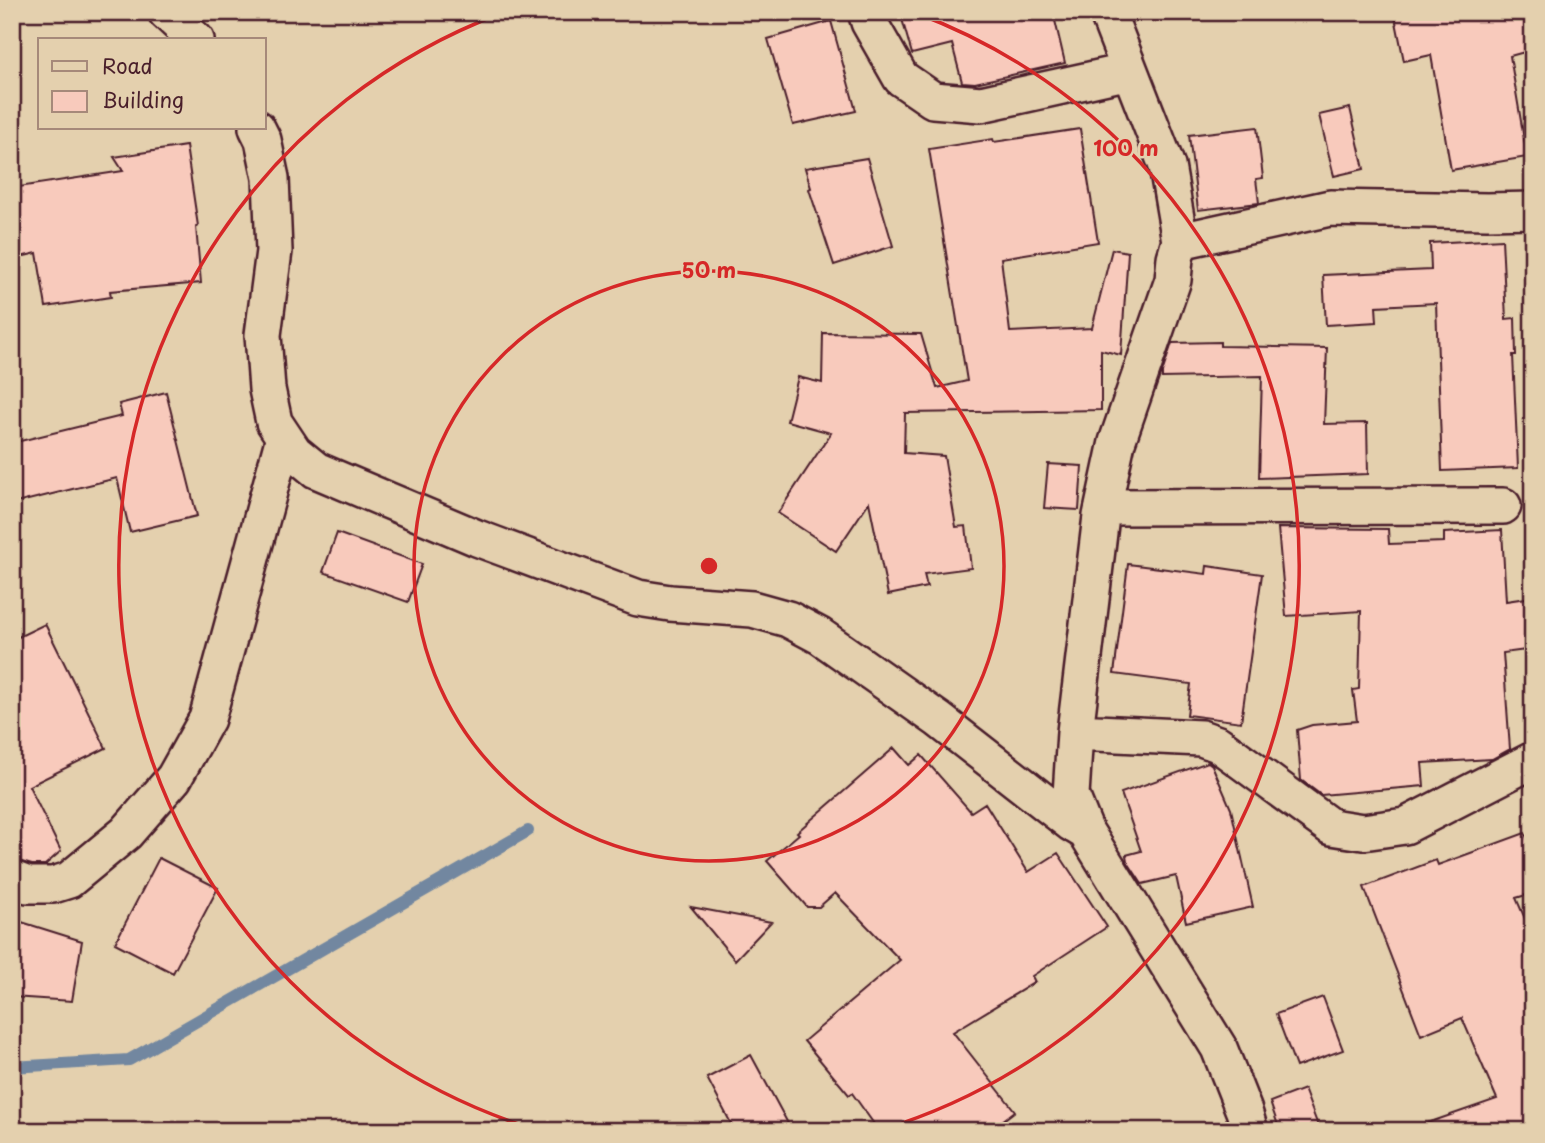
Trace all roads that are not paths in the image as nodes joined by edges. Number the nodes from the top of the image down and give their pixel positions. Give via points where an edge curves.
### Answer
1 (166, 12) edge
2 (866, 12) edge
3 (1107, 12) edge
4 (194, 38) edge
5 (1130, 71) junction
6 (258, 130) edge
7 (1533, 210) edge
8 (1180, 242) junction
9 (284, 437) junction
10 (1503, 506) dead end
11 (1103, 507) junction
12 (1075, 732) junction
13 (1533, 760) edge
14 (1086, 832) junction
15 (12, 879) edge
16 (1250, 1131) edge

1 - 4 street
2 - 5 street via 901,78 933,100 981,104
3 - 5 street
5 - 8 street via 1167,166
6 - 9 street via 271,178 274,251 263,335 267,389 274,422
7 - 8 street via 1330,208
8 - 11 street via 1173,280 1117,442
9 - 14 street via 316,470 477,538 638,598 752,609 788,619 820,636 939,720
9 - 15 street via 207,719 174,778 126,833 69,880 28,885
10 - 11 street
11 - 12 street
12 - 13 street via 1201,738 1218,744 1331,827 1363,832 1405,826
12 - 14 street via 1071,794
14 - 16 street via 1219,1048

